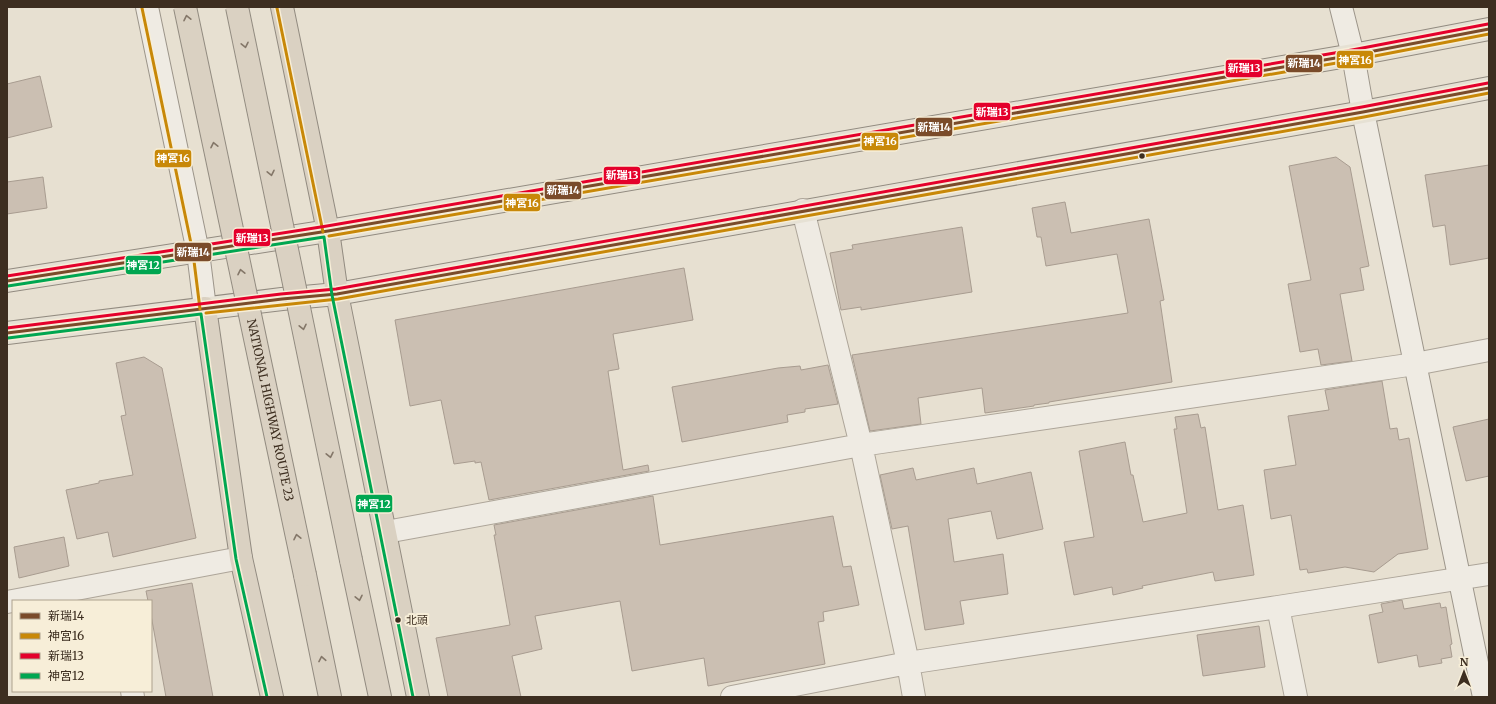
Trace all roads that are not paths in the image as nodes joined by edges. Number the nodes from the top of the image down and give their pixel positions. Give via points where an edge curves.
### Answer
1 (146, 7) edge
2 (185, 7) edge
3 (237, 7) edge
4 (282, 7) edge
5 (1341, 7) edge
6 (1489, 29) edge
7 (1353, 55) junction
8 (1489, 88) edge
9 (1363, 112) junction
10 (803, 210) junction
11 (328, 231) junction
12 (198, 252) junction
13 (7, 281) edge
14 (337, 294) junction
15 (205, 308) junction
16 (7, 333) edge
17 (1489, 350) edge
18 (1415, 364) junction
19 (861, 445) junction
20 (386, 532) junction
21 (242, 558) junction
22 (1489, 574) edge
23 (1460, 578) junction
24 (112, 592) edge
25 (28, 600) edge
26 (1278, 607) junction
27 (908, 663) junction
28 (272, 697) edge
29 (330, 697) edge
30 (380, 697) edge
31 (418, 697) edge
32 (732, 697) edge
33 (914, 697) edge
34 (1296, 697) edge
35 (1484, 697) edge

1 - 12 street
29 -> 2 highway, NATIONAL HIGHWAY ROUTE 23, bridge
3 -> 30 highway, bridge
4 - 11 highway
5 - 7 street
6 - 7 main road
7 - 9 street
7 - 11 main road
8 - 9 main road
9 - 10 main road
9 - 18 street
10 - 14 main road
10 - 19 street
11 - 12 main road
11 - 14 highway
12 - 13 main road
12 - 15 street
14 - 15 main road
14 - 20 highway
15 - 16 main road
15 - 21 highway
17 - 18 street
18 - 19 street
18 - 23 street
19 - 20 street
19 - 27 street
20 - 31 highway
21 - 24 street
21 - 28 highway
22 - 23 street
23 - 26 street
23 - 35 street
24 - 25 street
26 - 27 street
26 - 34 street
27 - 32 street
27 - 33 street

